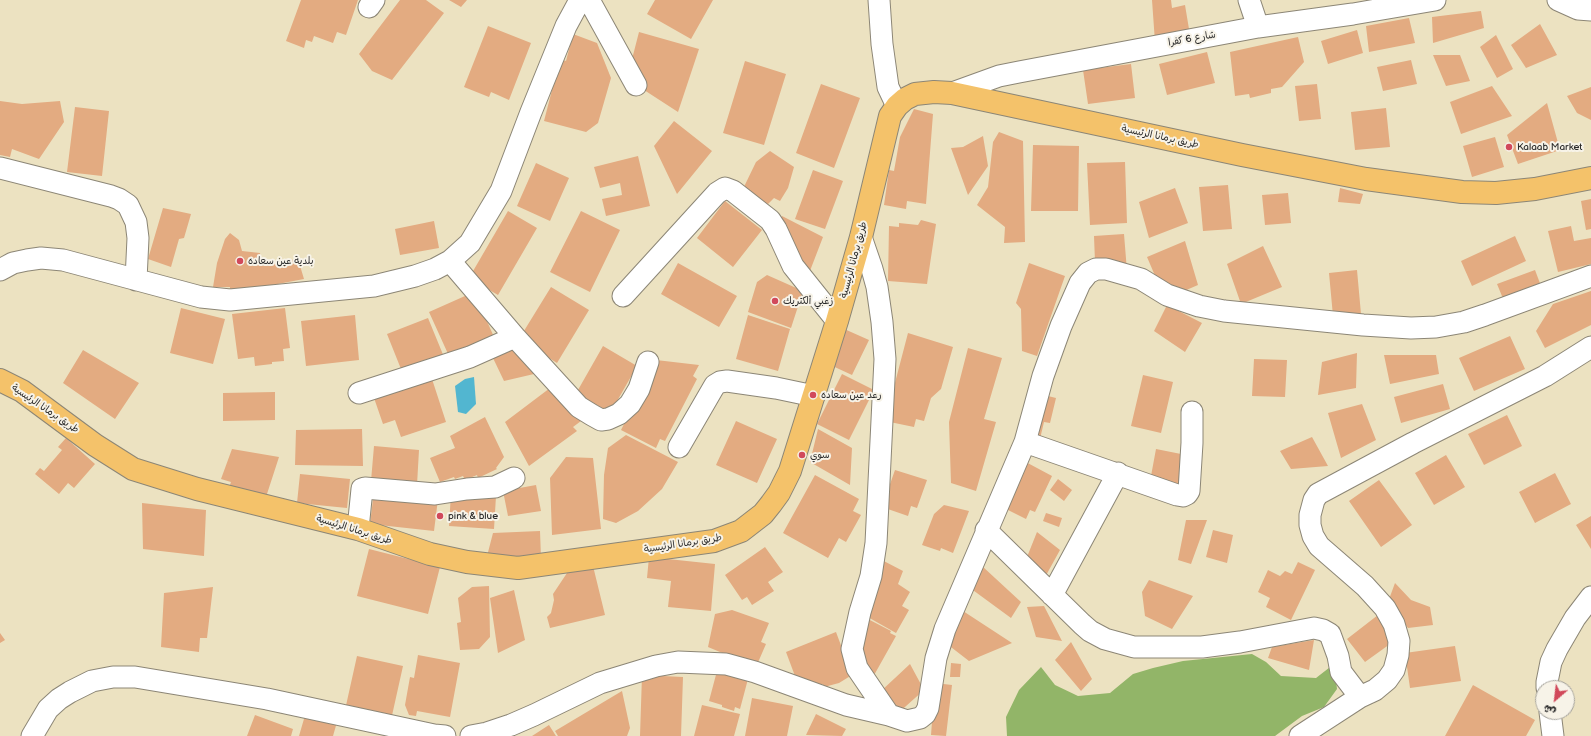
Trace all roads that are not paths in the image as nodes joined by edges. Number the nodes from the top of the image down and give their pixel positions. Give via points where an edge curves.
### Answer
1 (580, 0) edge
2 (589, 0) edge
3 (879, 0) edge
4 (1249, 0) edge
5 (1435, 0) edge
6 (1558, 0) edge
7 (1591, 10) edge
8 (1258, 27) junction
9 (636, 85) dead end
10 (952, 93) junction
11 (897, 106) junction
12 (0, 168) edge
13 (1591, 178) edge
14 (861, 237) junction
15 (450, 261) junction
16 (0, 270) edge
17 (1591, 276) edge
18 (136, 280) junction
19 (623, 296) dead end
20 (837, 321) junction
21 (515, 337) junction
22 (1591, 347) edge
23 (648, 362) dead end
24 (0, 380) edge
25 (359, 394) dead end
26 (814, 396) junction
27 (1192, 412) dead end
28 (1025, 442) junction
29 (679, 447) dead end
30 (1118, 473) junction
31 (514, 478) dead end
32 (358, 529) junction
33 (986, 530) junction
34 (1052, 595) junction
35 (1591, 597) edge
36 (1548, 680) edge
37 (1360, 697) junction
38 (888, 715) junction
39 (1551, 720) edge
40 (32, 736) edge
41 (445, 736) edge
42 (471, 736) edge
43 (1300, 736) edge
44 (1553, 736) edge

1 - 15 street via 566,26 501,191 470,243
2 - 9 street
3 - 11 street via 888,87
4 - 8 street
5 - 8 street, شارع 6 كفرا
6 - 7 street via 1578,9
8 - 10 street, شارع 6 كفرا via 1019,72 993,78
10 - 11 main road, طريق برمانا الرئيسية via 915,94
10 - 13 main road, طريق برمانا الرئيسية via 1235,153 1381,181 1462,192 1496,193 1535,189
11 - 14 main road, طريق برمانا الرئيسية via 890,116
12 - 18 street via 111,196 128,205 136,222 138,238
14 - 20 main road, طريق برمانا الرئيسية
14 - 38 street via 877,287 885,358 876,543 871,576 852,649 857,668
15 - 18 street via 415,276 374,286 230,300 201,296
15 - 21 street
16 - 18 street via 13,264 42,258 81,264
17 - 28 street via 1464,322 1436,328 1411,328 1224,311 1167,295 1141,279 1106,269 1096,269 1088,273 1080,283 1061,326 1043,376
19 - 20 street via 717,193 725,188 733,191 770,220 793,266
20 - 26 main road, طريق برمانا الرئيسية
21 - 23 street via 579,407 601,420 614,417 630,404 639,389
21 - 25 street via 470,357
22 - 37 street via 1545,376 1318,494 1314,500 1310,526 1319,546 1386,608 1399,641 1394,670 1375,690
24 - 32 main road, طريق برمانا الرئيسية via 22,391 95,445 133,469 197,489
26 - 29 street via 734,382 720,382 715,385
26 - 32 main road, طريق برمانا الرئيسية via 790,471 779,493 752,524 714,541 518,568 467,562 430,554
27 - 30 street via 1187,494 1177,495
28 - 30 street
28 - 33 street
30 - 34 street
31 - 32 street via 495,487 435,494 365,488 362,489
33 - 34 street
33 - 38 street via 943,635 925,714 907,721
34 - 37 street via 1096,635 1134,647 1202,647 1314,628 1323,630 1330,634 1341,672
35 - 36 street via 1557,649
37 - 43 street
38 - 42 street via 846,705 726,664 678,662 600,683 511,725
39 - 44 street
40 - 41 street via 48,709 70,692 92,681 113,677 135,678 267,699

